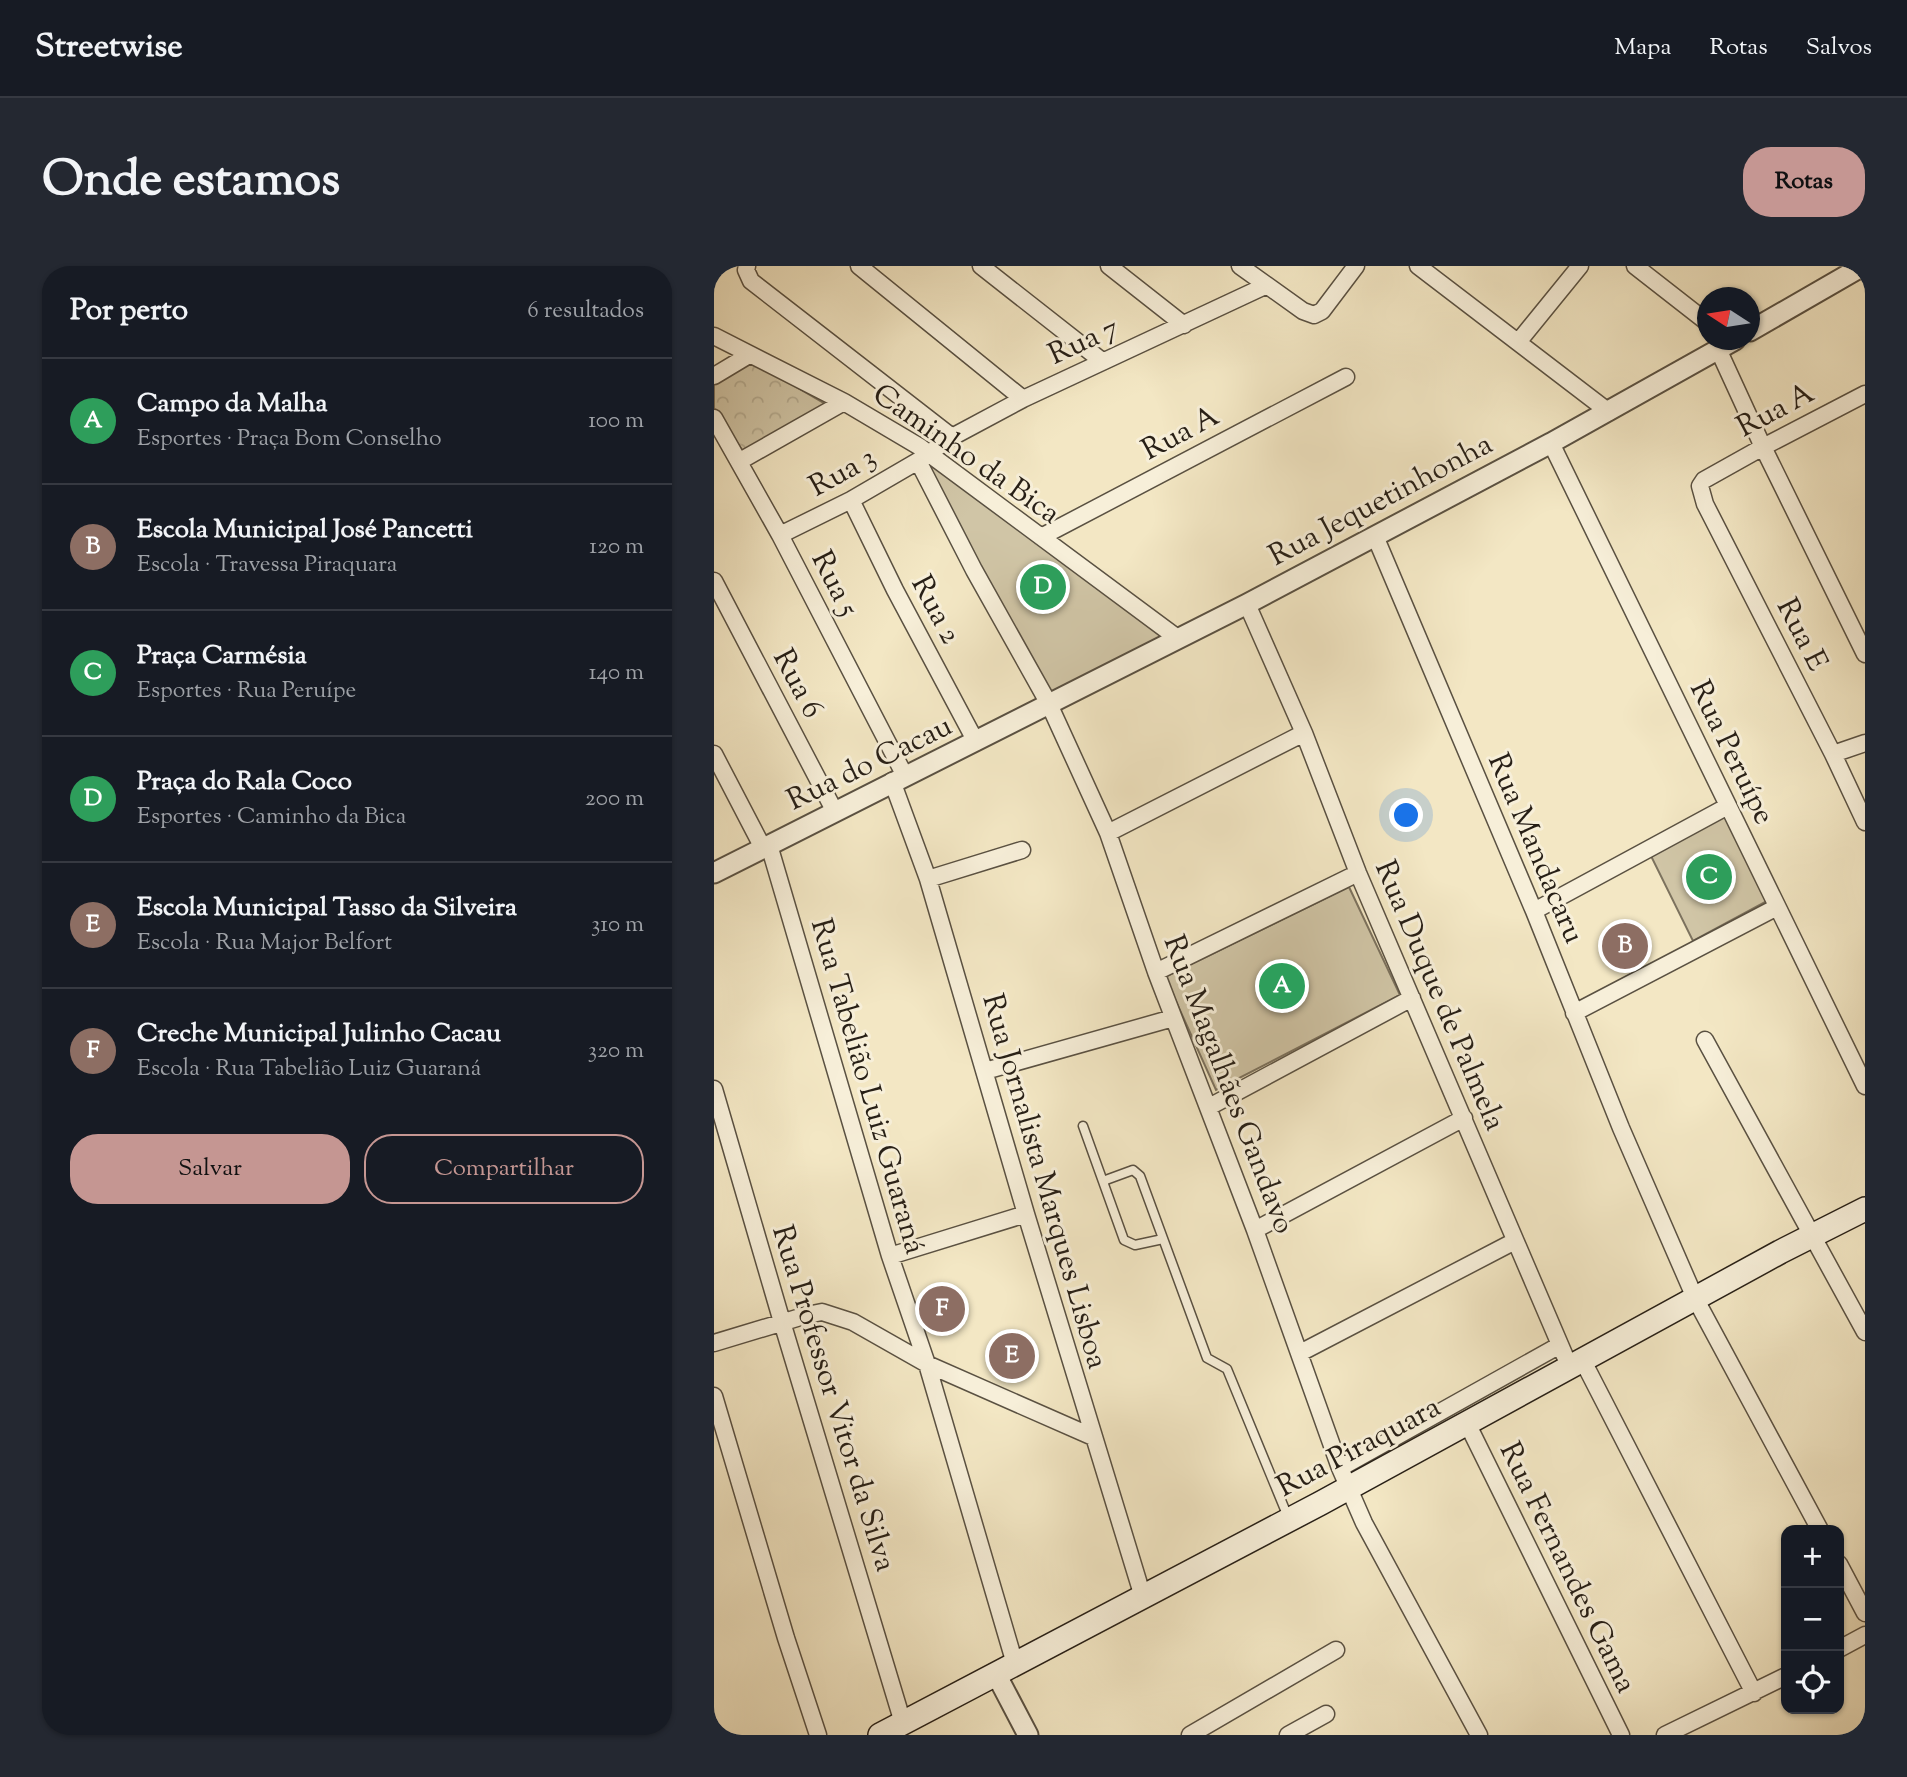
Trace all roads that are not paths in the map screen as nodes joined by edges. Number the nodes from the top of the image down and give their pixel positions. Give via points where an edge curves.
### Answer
1 (747, 266) edge
2 (859, 266) edge
3 (981, 266) edge
4 (1109, 266) edge
5 (1240, 266) edge
6 (1356, 266) edge
7 (1418, 266) edge
8 (1580, 266) edge
9 (1636, 266) edge
10 (1859, 267) edge
11 (1265, 286) junction
12 (1697, 315) edge
13 (1184, 325) junction
14 (1760, 325) edge
15 (714, 335) edge
16 (1520, 341) junction
17 (1716, 350) edge
18 (1730, 350) edge
19 (749, 355) junction
20 (1102, 361) junction
21 (714, 376) edge
22 (1346, 377) dead end
23 (1865, 394) edge
24 (1023, 400) junction
25 (844, 402) junction
26 (1609, 412) junction
27 (714, 418) edge
28 (952, 437) junction
29 (1551, 443) junction
30 (1763, 447) junction
31 (923, 457) junction
32 (740, 461) junction
33 (1713, 475) joint
34 (851, 500) junction
35 (780, 535) junction
36 (1375, 536) junction
37 (1041, 537) junction
38 (714, 581) edge
39 (1247, 604) junction
40 (1176, 638) junction
41 (1865, 654) edge
42 (1049, 704) junction
43 (1304, 733) junction
44 (976, 742) junction
45 (1865, 743) edge
46 (714, 754) edge
47 (1833, 754) junction
48 (899, 779) junction
49 (1728, 806) junction
50 (834, 810) junction
51 (1865, 822) edge
52 (1108, 832) junction
53 (766, 846) junction
54 (1022, 850) dead end
55 (714, 873) edge
56 (1359, 873) junction
57 (928, 879) junction
58 (1777, 907) junction
59 (1534, 911) junction
60 (1156, 972) junction
61 (1412, 998) junction
62 (1574, 1013) junction
63 (1173, 1017) junction
64 (1705, 1040) dead end
65 (985, 1071) junction
66 (1865, 1086) edge
67 (714, 1089) edge
68 (1209, 1107) junction
69 (1464, 1118) junction
70 (1083, 1126) dead end
71 (1103, 1181) junction
72 (1865, 1209) edge
73 (1026, 1214) junction
74 (1255, 1230) junction
75 (1814, 1235) junction
76 (1163, 1239) junction
77 (1515, 1241) junction
78 (890, 1256) junction
79 (1695, 1298) junction
80 (782, 1322) junction
81 (1865, 1332) edge
82 (714, 1343) edge
83 (1560, 1345) junction
84 (1300, 1353) junction
85 (927, 1364) junction
86 (1576, 1364) junction
87 (714, 1396) edge
88 (1467, 1423) junction
89 (1093, 1437) junction
90 (1345, 1478) junction
91 (1289, 1520) junction
92 (1817, 1525) edge
93 (1844, 1573) edge
94 (1143, 1597) junction
95 (1865, 1613) edge
96 (1865, 1636) edge
97 (1844, 1646) edge
98 (1336, 1650) dead end
99 (1005, 1669) junction
100 (1781, 1679) edge
101 (1754, 1693) junction
102 (1326, 1714) dead end
103 (903, 1723) junction
104 (818, 1735) edge
105 (880, 1735) edge
106 (1027, 1735) edge
107 (1189, 1735) edge
108 (1288, 1735) edge
109 (1479, 1735) edge
110 (1621, 1735) edge
111 (1665, 1735) edge

1 - 28 street via 747,277 760,288
2 - 24 street
3 - 20 street
4 - 13 street
5 - 11 street
6 - 11 street via 1322,311 1309,314
7 - 16 street
8 - 16 street
9 - 12 street
10 - 14 street
11 - 13 street, Rua 7
13 - 20 street, Rua 7
15 - 19 street, Caminho da Bica
16 - 26 street
17 - 26 street, Rua Jequetinhonha
18 - 30 street
19 - 21 street
19 - 25 street, Caminho da Bica
20 - 24 street, Rua 7
22 - 37 street, Rua A
23 - 30 street, Rua A
24 - 28 street, Rua 7
25 - 31 street, Caminho da Bica
25 - 32 street
26 - 29 street, Rua Jequetinhonha
27 - 32 street, Rua 5
28 - 31 street, Rua 7
29 - 36 street, Rua Jequetinhonha
29 - 49 street, Rua Peruípe
30 - 33 street, Rua A
30 - 41 street
31 - 34 street, Rua 3
31 - 37 street, Caminho da Bica
31 - 42 street, Rua Magalhães Gandavo via 974,570
32 - 35 street, Rua 5
33 - 47 street, Rua E via 1700,486 1705,504
34 - 35 street, Rua 3
34 - 44 street, Rua 2
35 - 48 street, Rua 5
36 - 39 street, Rua Jequetinhonha
36 - 59 street, Rua Mandacaru
37 - 40 street, Caminho da Bica
38 - 50 street, Rua 6
39 - 40 street, Rua Jequetinhonha
39 - 43 street, Rua Duque de Palmela
40 - 42 street, Rua Jequetinhonha
42 - 44 street, Rua do Cacau
42 - 52 street, Rua Magalhães Gandavo
43 - 52 street
43 - 56 street, Rua Duque de Palmela
44 - 48 street, Rua do Cacau
45 - 47 street
46 - 53 street
47 - 51 street, Rua E
48 - 50 street, Rua do Cacau
48 - 57 street, Rua Jornalista Marques Lisboa
49 - 58 street, Rua Peruípe
49 - 59 street
50 - 53 street, Rua do Cacau
52 - 60 street, Rua Magalhães Gandavo
53 - 55 street, Rua do Cacau
53 - 78 street, Rua Tabelião Luiz Guaraná
54 - 57 street
56 - 60 street
56 - 61 street, Rua Duque de Palmela
57 - 65 street, Rua Jornalista Marques Lisboa
58 - 62 street
58 - 66 street, Rua Peruípe
59 - 62 street, Rua Mandacaru
60 - 63 street, Rua Magalhães Gandavo
61 - 68 street
61 - 69 street, Rua Duque de Palmela
62 - 79 street, Rua Mandacaru
63 - 65 street
63 - 68 street, Rua Magalhães Gandavo
64 - 75 street
65 - 73 street, Rua Jornalista Marques Lisboa
67 - 80 street, Rua Professor Vitor da Silva
68 - 74 street, Rua Magalhães Gandavo
69 - 74 street
69 - 77 street, Rua Duque de Palmela
70 - 71 lane
71 - 76 lane via 1124,1240 1136,1245
71 - 76 lane via 1137,1172
72 - 75 main road, Rua Piraquara
73 - 78 street
73 - 89 street, Rua Jornalista Marques Lisboa
74 - 84 street, Rua Magalhães Gandavo
75 - 79 main road, Rua Piraquara
75 - 81 street
76 - 91 lane via 1207,1358 1227,1369
77 - 83 street, Rua Duque de Palmela
77 - 84 street
78 - 85 street, Rua Tabelião Luiz Guaraná
79 - 86 main road, Rua Piraquara
79 - 92 street, Rua Mandacaru
80 - 82 street
80 - 85 street via 822,1312 835,1315
80 - 103 street, Rua Professor Vitor da Silva
83 - 86 street, Rua Duque de Palmela
83 - 90 street
84 - 90 street, Rua Magalhães Gandavo
85 - 89 street
85 - 99 street, Rua Tabelião Luiz Guaraná
86 - 88 main road, Rua Piraquara
86 - 101 street, Rua Duque de Palmela
87 - 104 street
88 - 90 main road, Rua Piraquara
88 - 110 street, Rua Fernandes Gama
89 - 94 street, Rua Jornalista Marques Lisboa
90 - 91 main road, Rua Piraquara
90 - 109 street, Rua Magalhães Gandavo via 1364,1523
91 - 94 main road, Rua Piraquara
93 - 95 street
94 - 99 main road, Rua Piraquara
96 - 97 street
98 - 107 street
99 - 103 main road, Rua Piraquara
99 - 106 street
100 - 101 street
101 - 111 street
102 - 108 street
103 - 105 main road, Rua Piraquara

